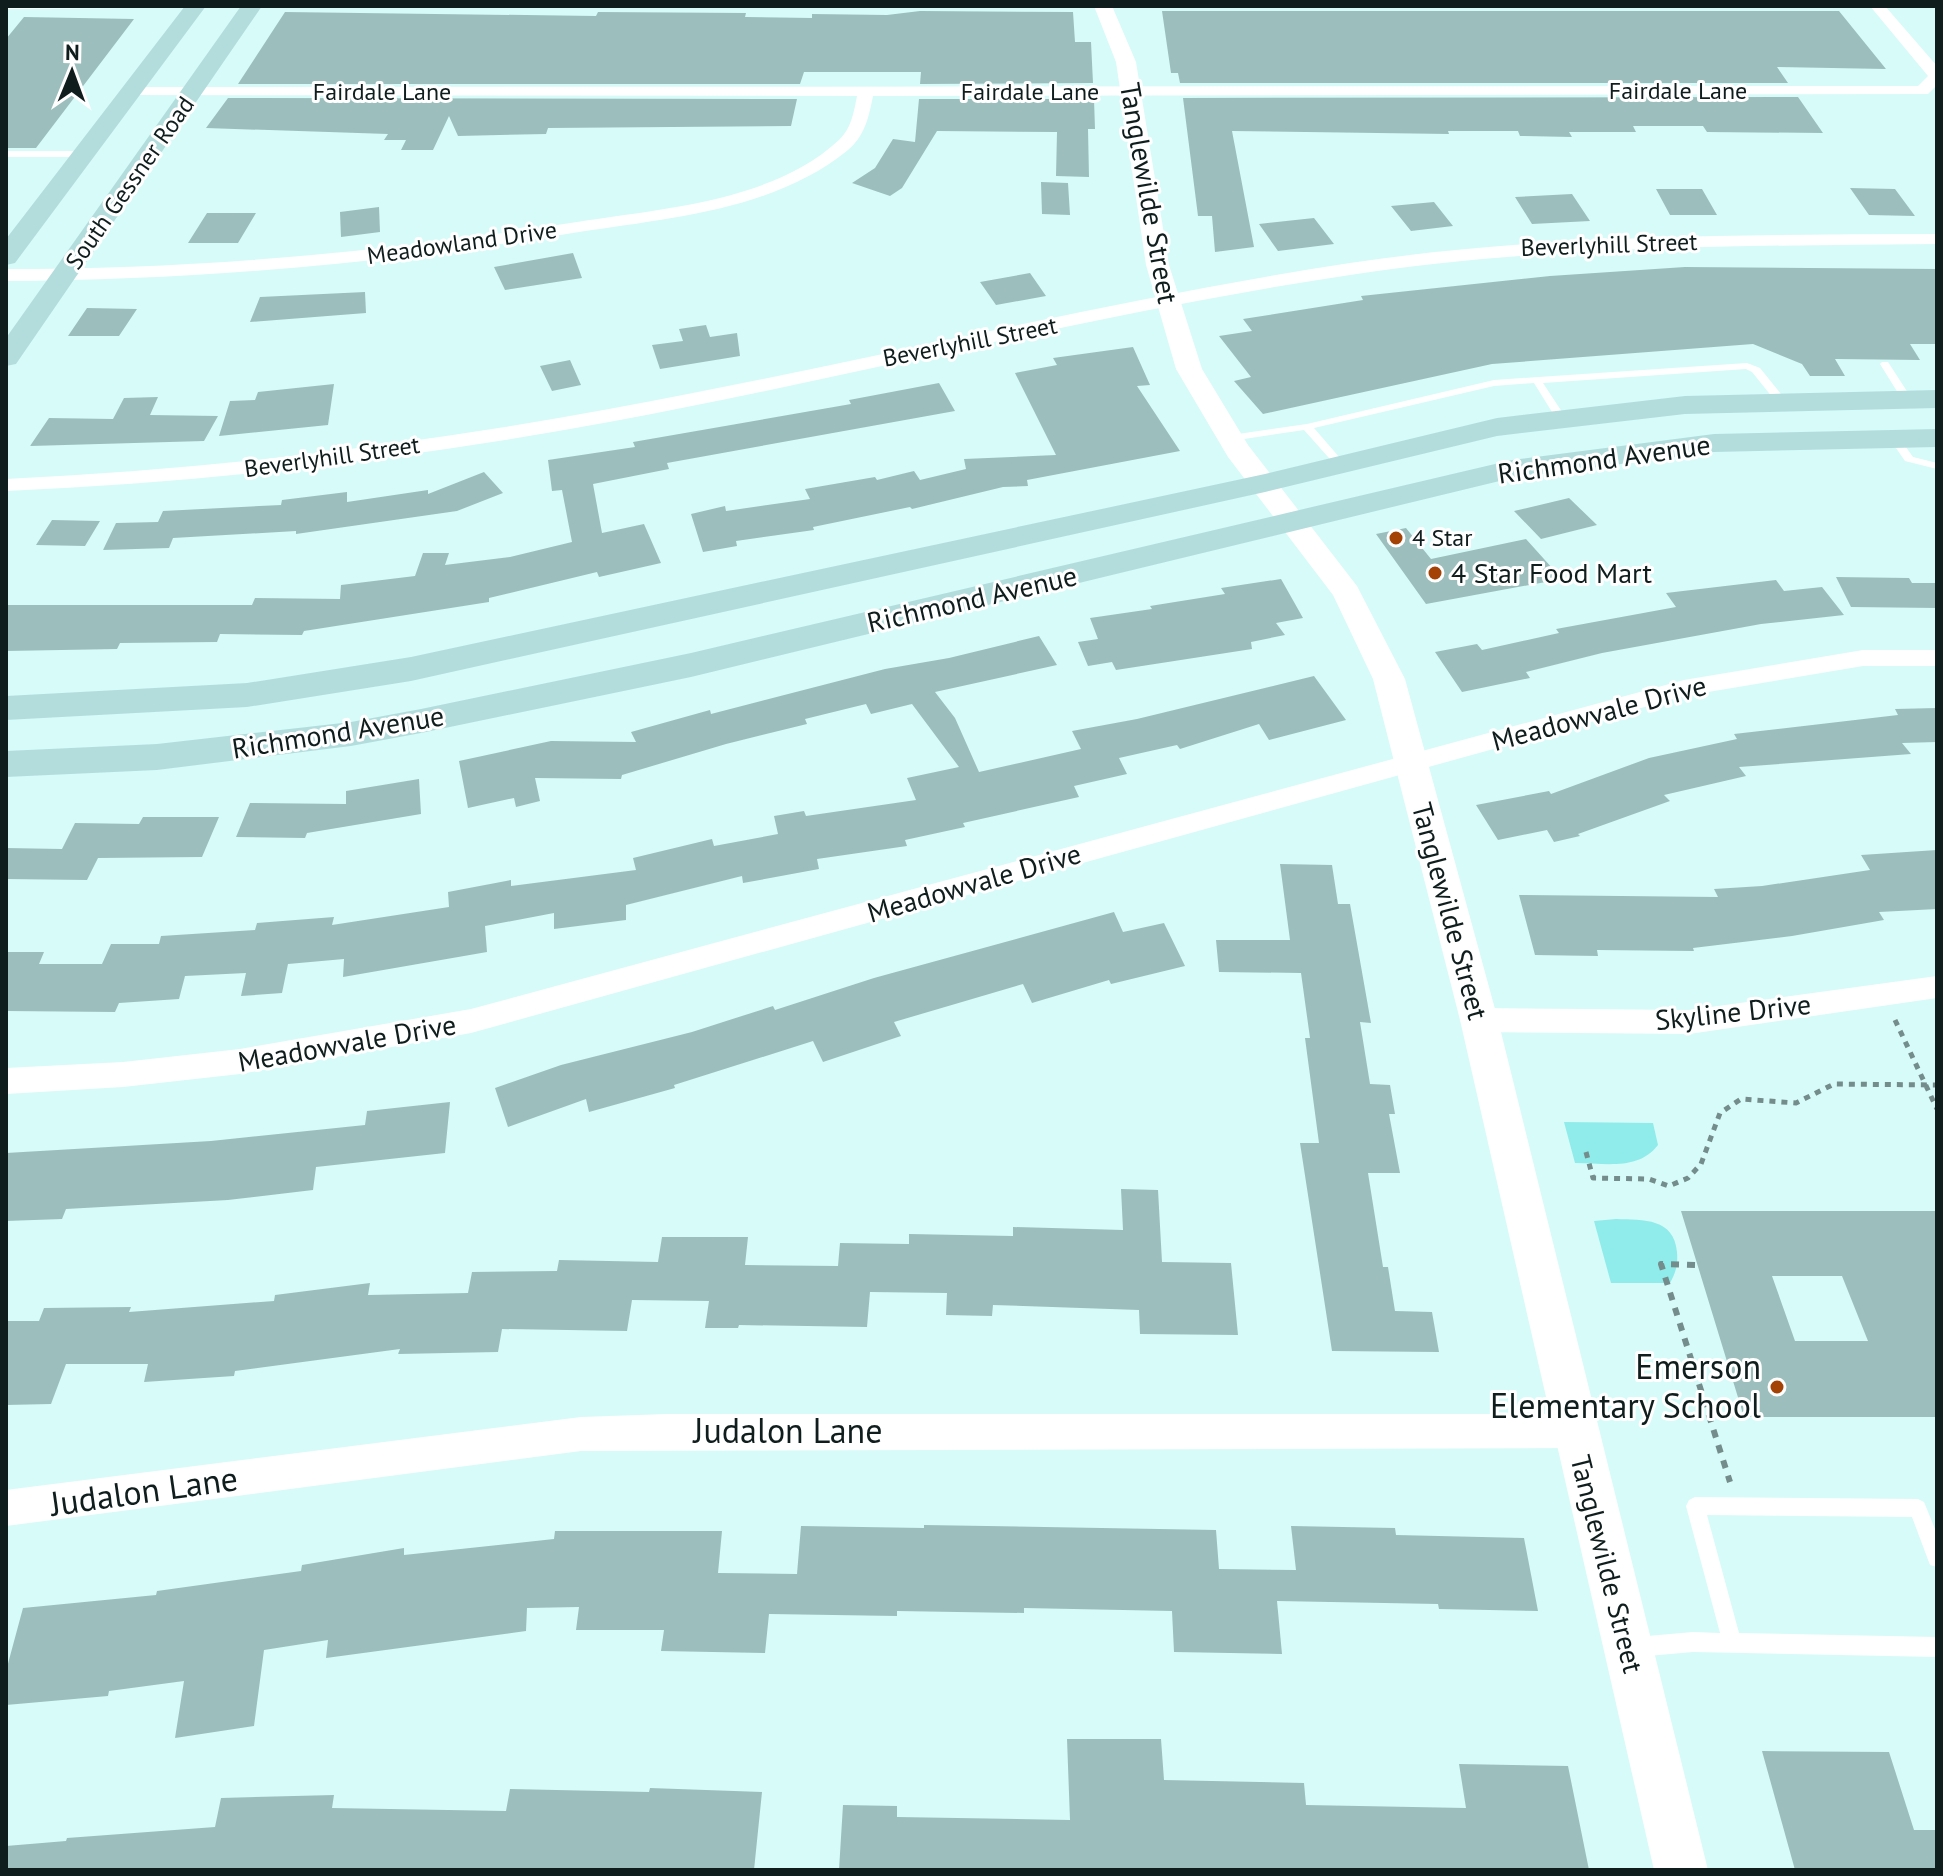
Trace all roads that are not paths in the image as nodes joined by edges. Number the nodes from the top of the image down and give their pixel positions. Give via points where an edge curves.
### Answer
1 (130, 6) edge
2 (196, 6) edge
3 (252, 6) edge
4 (1103, 6) edge
5 (1877, 6) edge
6 (6, 7) edge
7 (132, 92) junction
8 (193, 92) junction
9 (866, 92) junction
10 (1131, 92) junction
11 (6, 154) edge
12 (83, 154) junction
13 (1937, 239) edge
14 (6, 257) edge
15 (6, 275) edge
16 (65, 275) junction
17 (1166, 303) junction
18 (6, 358) edge
19 (1885, 364) dead end
20 (1536, 379) junction
21 (1869, 399) junction
22 (1907, 399) junction
23 (1937, 399) edge
24 (1781, 401) junction
25 (1561, 418) junction
26 (1307, 427) junction
27 (1231, 438) junction
28 (1894, 438) junction
29 (1937, 438) edge
30 (1591, 457) junction
31 (1341, 465) junction
32 (1937, 466) edge
33 (1265, 483) junction
34 (6, 485) edge
35 (1295, 523) junction
36 (521, 645) junction
37 (1937, 658) edge
38 (533, 698) junction
39 (6, 708) edge
40 (1411, 762) junction
41 (6, 764) edge
42 (1937, 987) edge
43 (1479, 1020) junction
44 (6, 1081) edge
45 (1575, 1431) junction
46 (6, 1508) edge
47 (1937, 1558) edge
48 (1732, 1643) junction
49 (1627, 1647) junction
50 (1937, 1647) edge
51 (1681, 1870) edge

1 - 6 lane
2 - 7 main road, South Gessner Road
3 - 8 main road, South Gessner Road
4 - 10 street, Tanglewilde Street via 1127,56
5 - 10 street, Fairdale Lane via 1937,76 1922,91
7 - 8 street, Fairdale Lane
7 - 12 main road, South Gessner Road
8 - 9 street, Fairdale Lane
8 - 16 main road, South Gessner Road
9 - 10 street, Fairdale Lane
9 - 16 street, Meadowland Drive via 861,122 845,145 809,169 756,191 670,211 298,265
10 - 17 street, Tanglewilde Street
11 - 12 lane
12 - 14 main road, South Gessner Road
13 - 17 street, Beverlyhill Street via 1649,242 1490,251 1351,269
15 - 16 street, Meadowland Drive
16 - 18 main road, South Gessner Road
17 - 27 street, Tanglewilde Street via 1191,373
17 - 34 street, Beverlyhill Street via 505,434 190,475
19 - 22 lane
20 - 24 lane via 1747,366
20 - 25 lane
20 - 26 lane via 1494,383
21 - 22 main road, Richmond Avenue
21 - 24 main road, Richmond Avenue
21 - 28 main road
22 - 23 main road, Richmond Avenue
24 - 25 main road, Richmond Avenue
25 - 30 main road
25 - 31 main road, Richmond Avenue via 1497,427
26 - 27 lane
26 - 31 lane
27 - 33 street, Tanglewilde Street
28 - 29 main road, Richmond Avenue
28 - 30 main road, Richmond Avenue via 1727,442
28 - 32 lane via 1909,459
30 - 35 main road, Richmond Avenue via 1512,469
31 - 33 main road, Richmond Avenue
33 - 35 street, Tanglewilde Street
33 - 36 main road, Richmond Avenue
35 - 38 main road, Richmond Avenue
35 - 40 street, Tanglewilde Street via 1366,626 1389,679
36 - 38 main road
36 - 39 main road, Richmond Avenue via 247,695
37 - 40 street, Meadowvale Drive via 1863,658 1684,688
38 - 41 main road, Richmond Avenue via 351,734 157,757
40 - 43 street, Tanglewilde Street
40 - 44 street, Meadowvale Drive via 471,1021 248,1061 93,1078
42 - 43 street, Skyline Drive via 1689,1022
43 - 45 street, Tanglewilde Street
45 - 46 street, Judalon Lane via 581,1434
45 - 49 street, Tanglewilde Street
47 - 48 lane via 1918,1508 1695,1506
48 - 49 lane
48 - 50 lane
49 - 51 street, Tanglewilde Street

